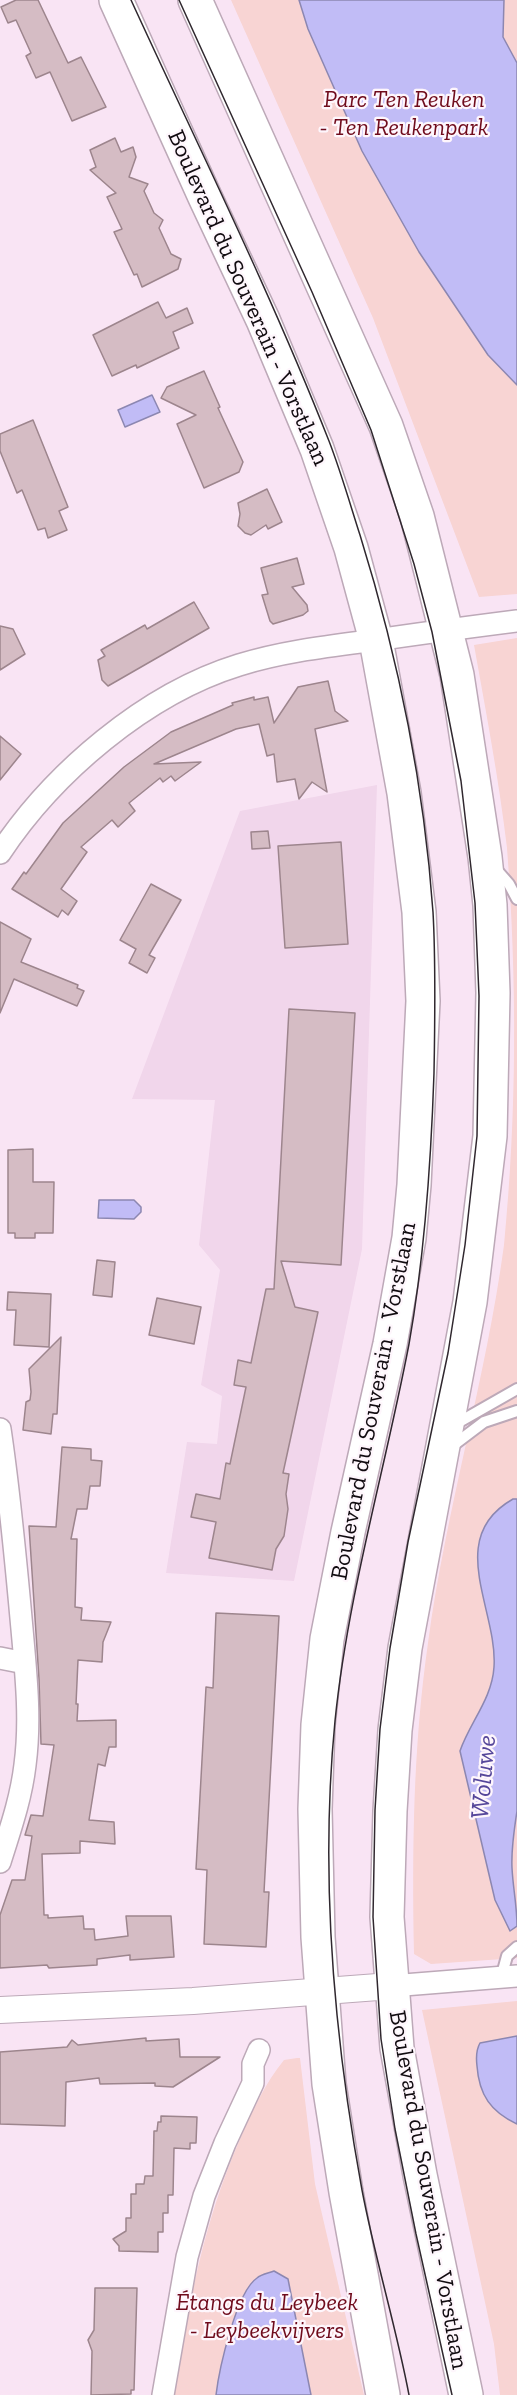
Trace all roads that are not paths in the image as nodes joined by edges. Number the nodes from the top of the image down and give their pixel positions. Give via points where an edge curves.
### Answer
1 (116, 0) edge
2 (195, 0) edge
3 (517, 621) edge
4 (446, 630) junction
5 (376, 640) junction
6 (0, 853) edge
7 (485, 857) junction
8 (517, 899) edge
9 (517, 1389) edge
10 (517, 1411) edge
11 (0, 1429) edge
12 (444, 1442) junction
13 (0, 1658) edge
14 (25, 1663) junction
15 (0, 1862) edge
16 (517, 1947) edge
17 (509, 1977) edge
18 (391, 1986) junction
19 (322, 1992) junction
20 (0, 2010) edge
21 (259, 2050) dead end
22 (163, 2395) edge
23 (383, 2395) edge
24 (466, 2395) edge

1 - 5 main road, Boulevard du Souverain - Vorstlaan via 263,320 317,449 351,548
2 - 4 main road, Boulevard du Souverain - Vorstlaan via 386,426 417,516
3 - 4 street
4 - 5 street
4 - 7 main road, Boulevard du Souverain - Vorstlaan via 457,675
5 - 6 street via 302,650 238,665 176,691 119,728 63,775
5 - 19 main road, Boulevard du Souverain - Vorstlaan via 404,793 419,912 423,1023 414,1185 401,1289 327,1639 318,1725 315,1865
7 - 8 lane
7 - 12 main road, Boulevard du Souverain - Vorstlaan via 493,993 490,1136 470,1302
9 - 12 lane
10 - 12 lane
11 - 14 street via 12,1508
12 - 18 main road, Boulevard du Souverain - Vorstlaan via 405,1648 395,1730 387,1917
13 - 14 street
14 - 15 street via 25,1765 17,1811
16 - 17 lane via 507,1956
17 - 18 street
18 - 19 street, Boulevard du Souverain - Vorstlaan
18 - 24 main road, Boulevard du Souverain - Vorstlaan via 397,2048 420,2175
19 - 20 street
19 - 23 main road, Boulevard du Souverain - Vorstlaan via 329,2084
21 - 22 street via 253,2064 253,2083 201,2206 187,2257

